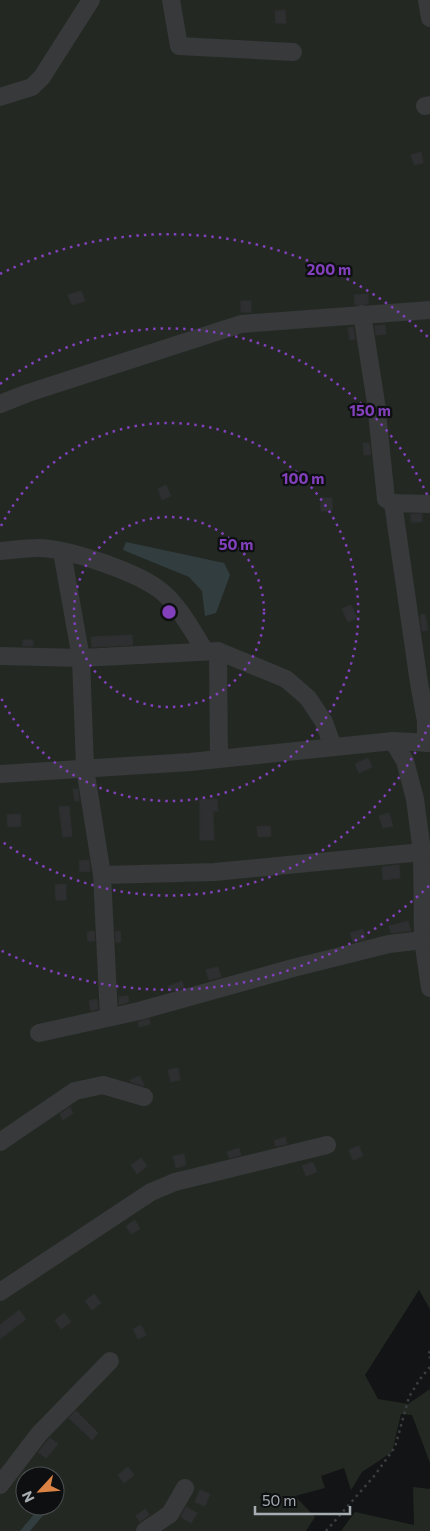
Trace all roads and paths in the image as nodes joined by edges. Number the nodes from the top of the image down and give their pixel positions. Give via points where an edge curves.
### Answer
1 (91, 0) edge
2 (171, 0) edge
3 (427, 0) edge
4 (430, 18) edge
5 (293, 52) dead end
6 (0, 97) edge
7 (430, 310) edge
8 (362, 314) junction
9 (0, 404) edge
10 (393, 504) junction
11 (430, 504) edge
12 (0, 552) edge
13 (62, 552) junction
14 (212, 651) junction
15 (0, 656) edge
16 (80, 658) junction
17 (393, 741) junction
18 (428, 743) edge
19 (333, 747) junction
20 (219, 759) junction
21 (85, 768) junction
22 (0, 774) edge
23 (422, 852) junction
24 (102, 875) junction
25 (422, 940) junction
26 (430, 988) edge
27 (110, 1018) junction
28 (39, 1033) dead end
29 (144, 1097) dead end
30 (0, 1142) edge
31 (327, 1145) dead end
32 (0, 1292) edge
33 (430, 1351) edge
34 (430, 1358) edge
35 (110, 1361) dead end
36 (430, 1367) edge
37 (0, 1485) edge
38 (185, 1488) dead end
39 (145, 1531) edge
40 (326, 1531) edge

1 - 6 street via 42,77 32,87
2 - 5 street via 179,46
3 - 4 street
7 - 8 street
8 - 9 street via 241,324
8 - 10 street via 386,499
10 - 11 street
10 - 18 street
12 - 13 street via 40,548
13 - 14 street via 122,570 158,588
13 - 16 street
14 - 16 street
14 - 19 street via 286,679 308,698 324,722
14 - 20 street
15 - 16 street
16 - 21 street
17 - 18 street
17 - 19 street
17 - 23 street via 405,761 415,799
19 - 20 street
20 - 21 street
21 - 22 street
21 - 24 street
23 - 24 street via 215,872
23 - 25 street
24 - 27 street
25 - 26 street
25 - 27 street via 389,944
27 - 28 street
29 - 30 street via 103,1085 75,1091
31 - 32 street via 175,1182 151,1192
33 - 34 path
35 - 37 street via 39,1434
36 - 40 path via 409,1397 395,1448
38 - 39 street via 170,1514

